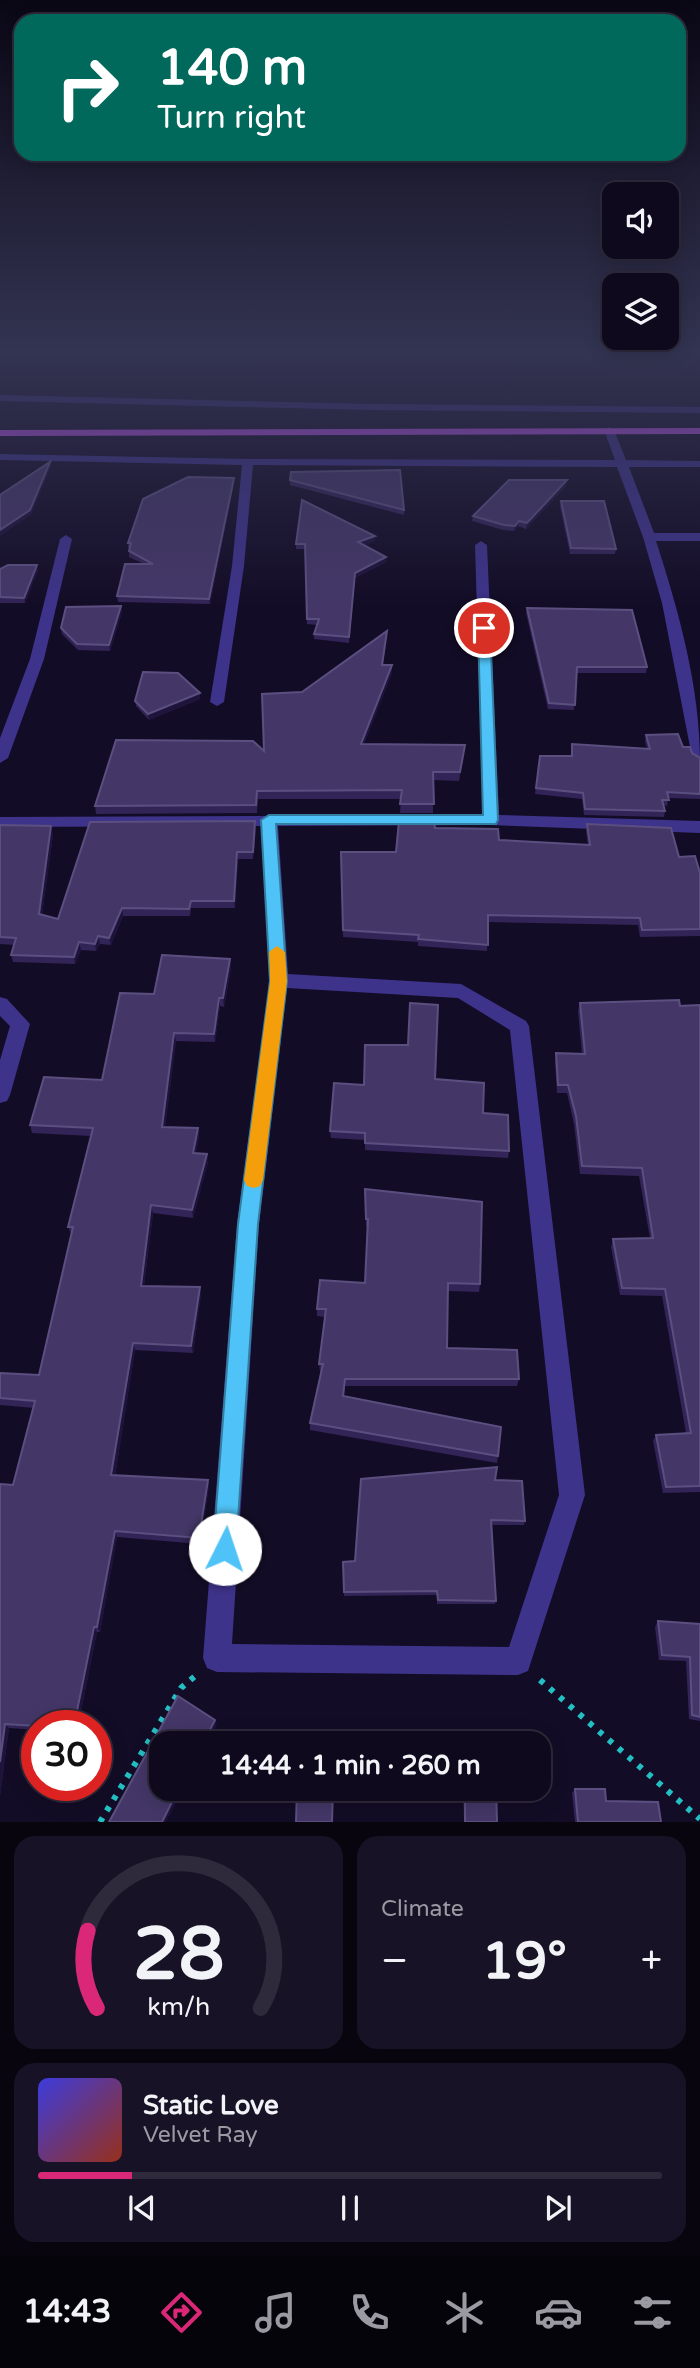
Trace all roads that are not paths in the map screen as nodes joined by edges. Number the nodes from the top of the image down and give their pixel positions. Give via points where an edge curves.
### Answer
1 (611, 437) edge
2 (0, 457) edge
3 (248, 462) junction
4 (620, 464) junction
5 (700, 464) edge
6 (649, 537) junction
7 (700, 537) edge
8 (66, 540) dead end
9 (481, 545) dead end
10 (217, 702) dead end
11 (700, 757) edge
12 (0, 758) edge
13 (269, 820) junction
14 (491, 820) junction
15 (0, 822) edge
16 (700, 827) edge
17 (279, 981) junction
18 (0, 1004) edge
19 (0, 1096) edge

1 - 4 street
2 - 3 street
3 - 4 street
3 - 10 street
4 - 5 street
4 - 6 street
6 - 7 street
6 - 11 street via 670,603
8 - 12 street via 37,659
9 - 14 street
13 - 14 street
13 - 15 street
13 - 17 street
14 - 16 street
17 - 17 street via 461,991 519,1026 572,1495 518,1661 217,1658 248,1224
18 - 19 street via 20,1024

